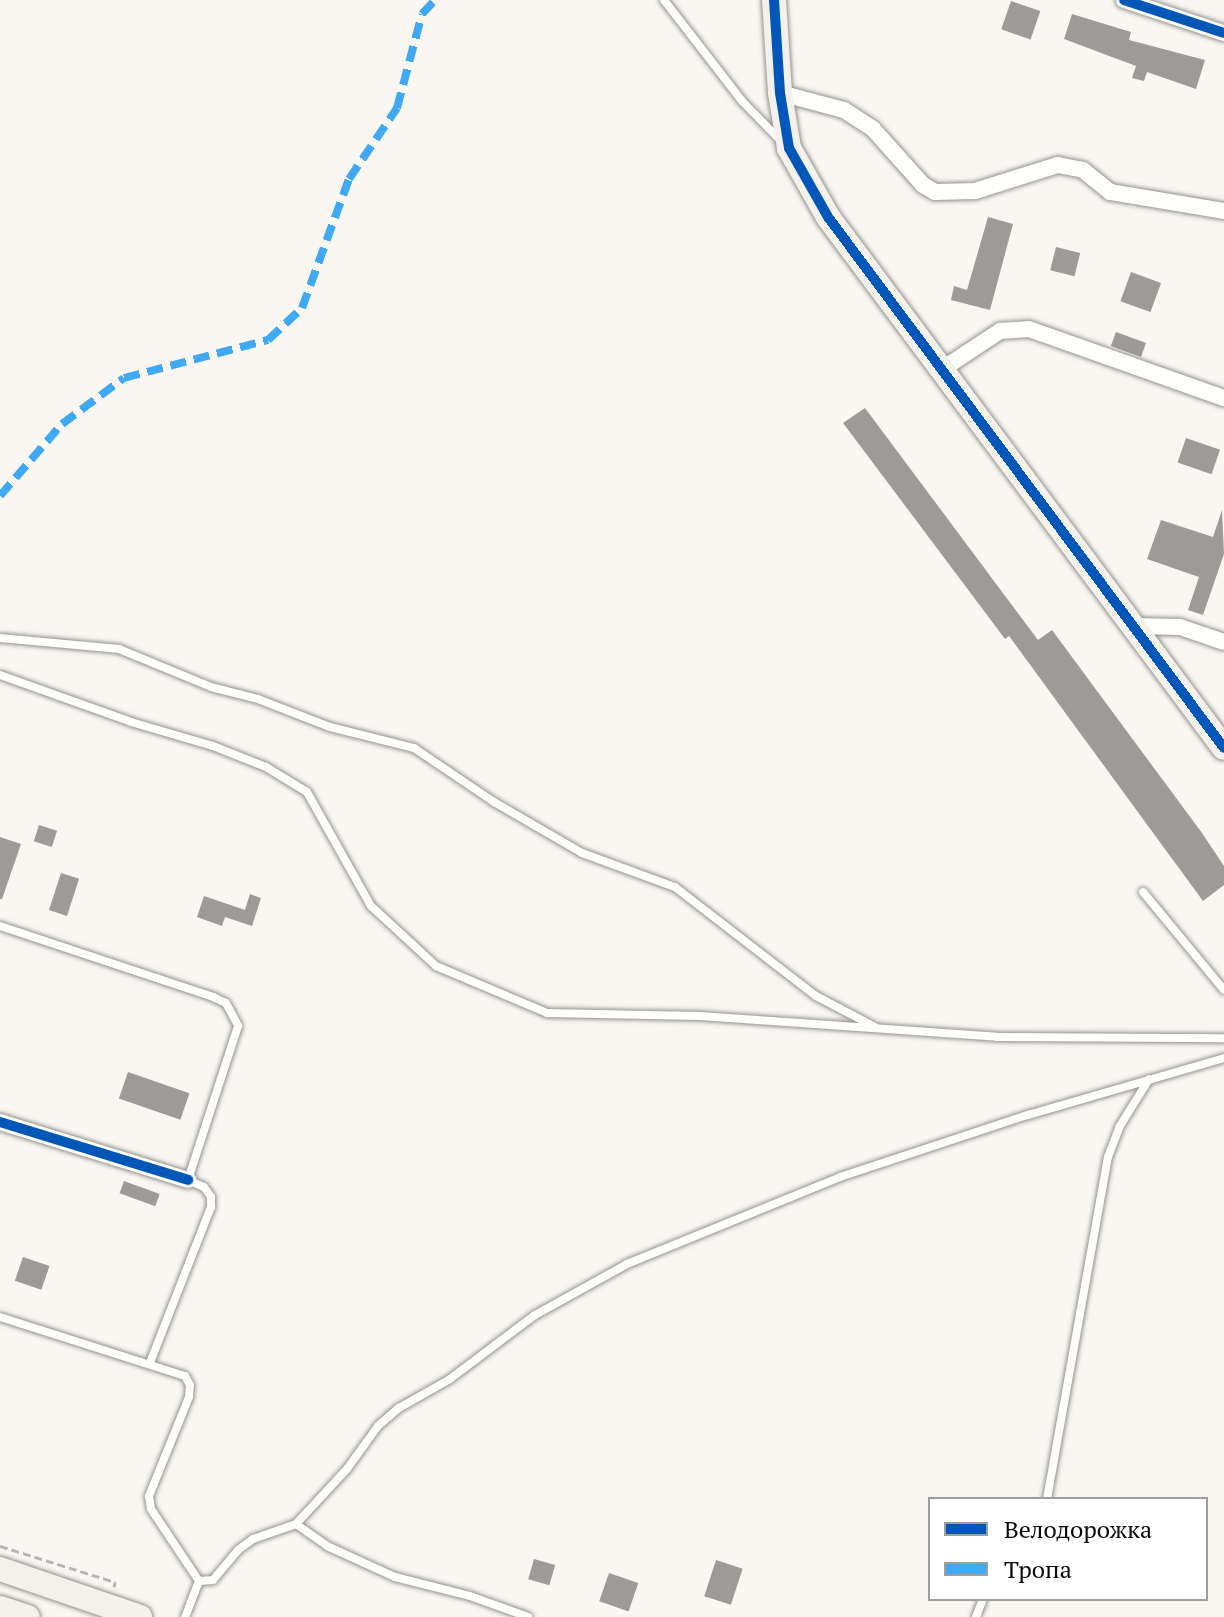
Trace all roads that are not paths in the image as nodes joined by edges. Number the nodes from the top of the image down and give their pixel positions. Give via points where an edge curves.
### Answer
1 (664, 0) edge
2 (774, 0) edge
3 (1124, 0) edge
4 (1224, 33) edge
5 (780, 93) junction
6 (789, 148) junction
7 (1224, 211) edge
8 (941, 370) junction
9 (1224, 398) edge
10 (1132, 626) junction
11 (0, 638) edge
12 (1224, 642) edge
13 (0, 675) edge
14 (1224, 748) edge
15 (1143, 892) dead end
16 (0, 926) edge
17 (1224, 990) edge
18 (880, 1029) junction
19 (1224, 1038) edge
20 (1224, 1058) edge
21 (1149, 1079) junction
22 (0, 1122) edge
23 (188, 1180) junction
24 (0, 1317) edge
25 (150, 1363) junction
26 (1047, 1497) edge
27 (296, 1524) junction
28 (0, 1569) edge
29 (199, 1581) junction
30 (0, 1608) edge
31 (28, 1617) edge
32 (140, 1617) edge
33 (185, 1617) edge
34 (528, 1617) edge

1 - 6 lane via 742,101
2 - 5 street
3 - 4 street
5 - 6 street
5 - 7 street via 844,110 873,129 935,192 975,191 1058,165 1083,170 1110,192
6 - 8 street via 828,217
8 - 9 street via 1000,331 1029,329
8 - 10 street
10 - 12 street via 1180,627
10 - 14 street
11 - 18 lane via 119,649 330,727 414,748 582,853 675,887 816,996
13 - 18 lane via 213,746 287,779 307,792 371,906 436,966 547,1013 700,1016
15 - 17 lane
16 - 23 lane via 226,1003 238,1026
18 - 19 lane via 997,1037
20 - 21 lane
21 - 26 lane via 1108,1157
21 - 27 lane via 840,1177 627,1264 535,1315 450,1379 399,1408
22 - 23 street
23 - 25 lane via 204,1187 211,1207
24 - 25 lane
25 - 29 lane via 185,1376 190,1385 149,1496 151,1509
27 - 29 lane via 253,1539 213,1580
27 - 34 lane via 318,1542 395,1577
28 - 32 street
29 - 33 lane
30 - 31 street

